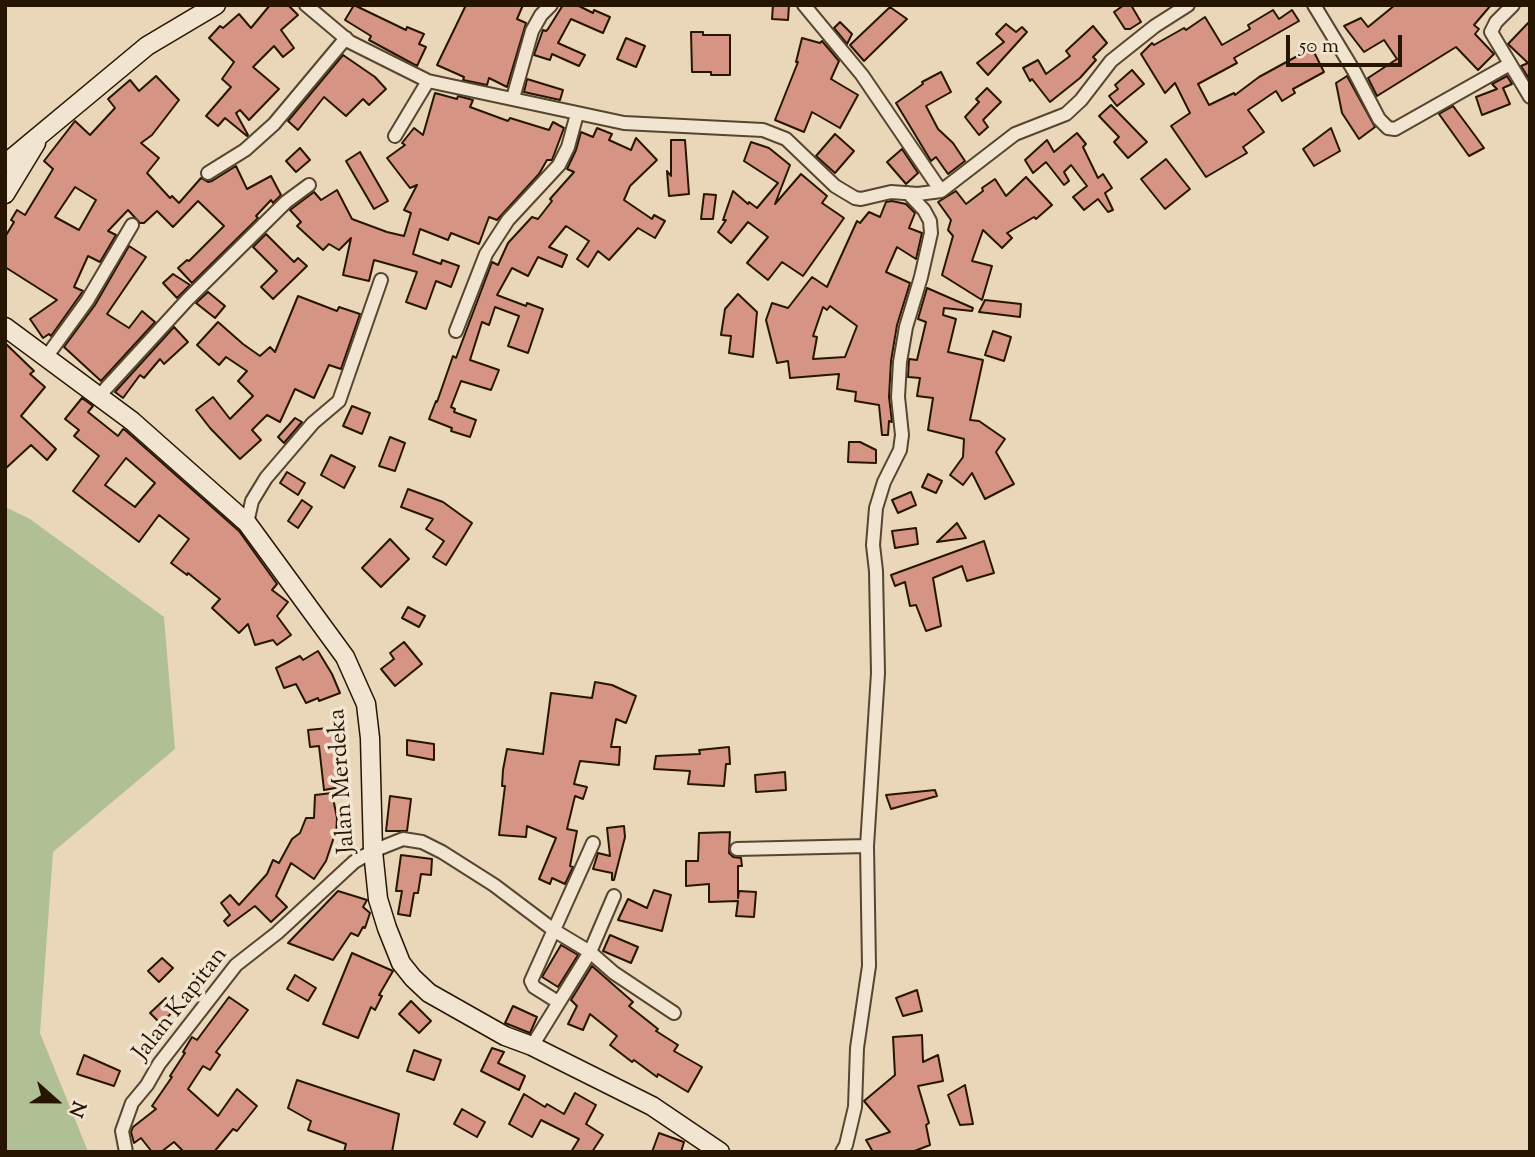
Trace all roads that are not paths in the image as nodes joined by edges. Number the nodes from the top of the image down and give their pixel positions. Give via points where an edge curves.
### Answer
1 (216, 5) edge
2 (306, 5) edge
3 (551, 5) edge
4 (804, 5) edge
5 (1188, 5) edge
6 (1314, 5) edge
7 (1513, 5) edge
8 (346, 38) junction
9 (1510, 64) junction
10 (428, 81) junction
11 (1530, 97) edge
12 (513, 98) junction
13 (577, 114) junction
14 (40, 134) junction
15 (395, 136) dead end
16 (5, 164) edge
17 (208, 173) dead end
18 (309, 185) dead end
19 (941, 191) junction
20 (908, 192) junction
21 (5, 194) edge
22 (132, 226) dead end
23 (381, 280) dead end
24 (5, 327) edge
25 (456, 331) dead end
26 (47, 356) junction
27 (99, 396) junction
28 (247, 523) junction
29 (593, 842) dead end
30 (867, 846) junction
31 (737, 849) dead end
32 (373, 851) junction
33 (614, 896) dead end
34 (555, 931) junction
35 (590, 952) junction
36 (558, 1002) junction
37 (674, 1013) dead end
38 (532, 1046) junction
39 (126, 1152) edge
40 (720, 1152) edge
41 (842, 1152) edge

1 - 14 street via 147,46
2 - 8 street
3 - 12 street via 532,31
4 - 19 street via 862,75
5 - 19 street via 1111,61 1066,114 1014,134
6 - 9 street via 1388,128 1395,129
7 - 9 street via 1491,32
8 - 10 street
8 - 17 street via 274,124 245,150
9 - 11 street
10 - 12 street
10 - 15 street
12 - 13 street
13 - 20 street via 624,123 763,130 786,139 835,186 855,198
13 - 25 street via 559,165 508,220 486,254
14 - 16 street
14 - 21 street
18 - 27 street via 188,299
19 - 20 street
20 - 30 street via 924,210 931,233 900,362 900,450 876,508 878,673
22 - 26 street
23 - 28 street via 339,401 313,423 266,478 252,501
24 - 26 street, Jalan Merdeka
26 - 27 street, Jalan Merdeka
27 - 28 street, Jalan Merdeka
28 - 32 street, Jalan Merdeka via 345,657 366,704
29 - 34 street
30 - 31 street
30 - 41 street via 869,966 857,1048 855,1107
32 - 34 street, Jalan Kapitan via 402,839 422,842 494,885
32 - 38 street, Jalan Merdeka via 378,899 387,928 401,963 413,978 429,993
32 - 39 street, Jalan Kapitan via 354,862 236,965 132,1103 122,1131
33 - 35 street
34 - 35 street, Jalan Kapitan
34 - 36 street via 531,981 534,988
35 - 36 street
35 - 37 street, Jalan Kapitan
36 - 38 street
38 - 40 street, Jalan Merdeka via 652,1106

